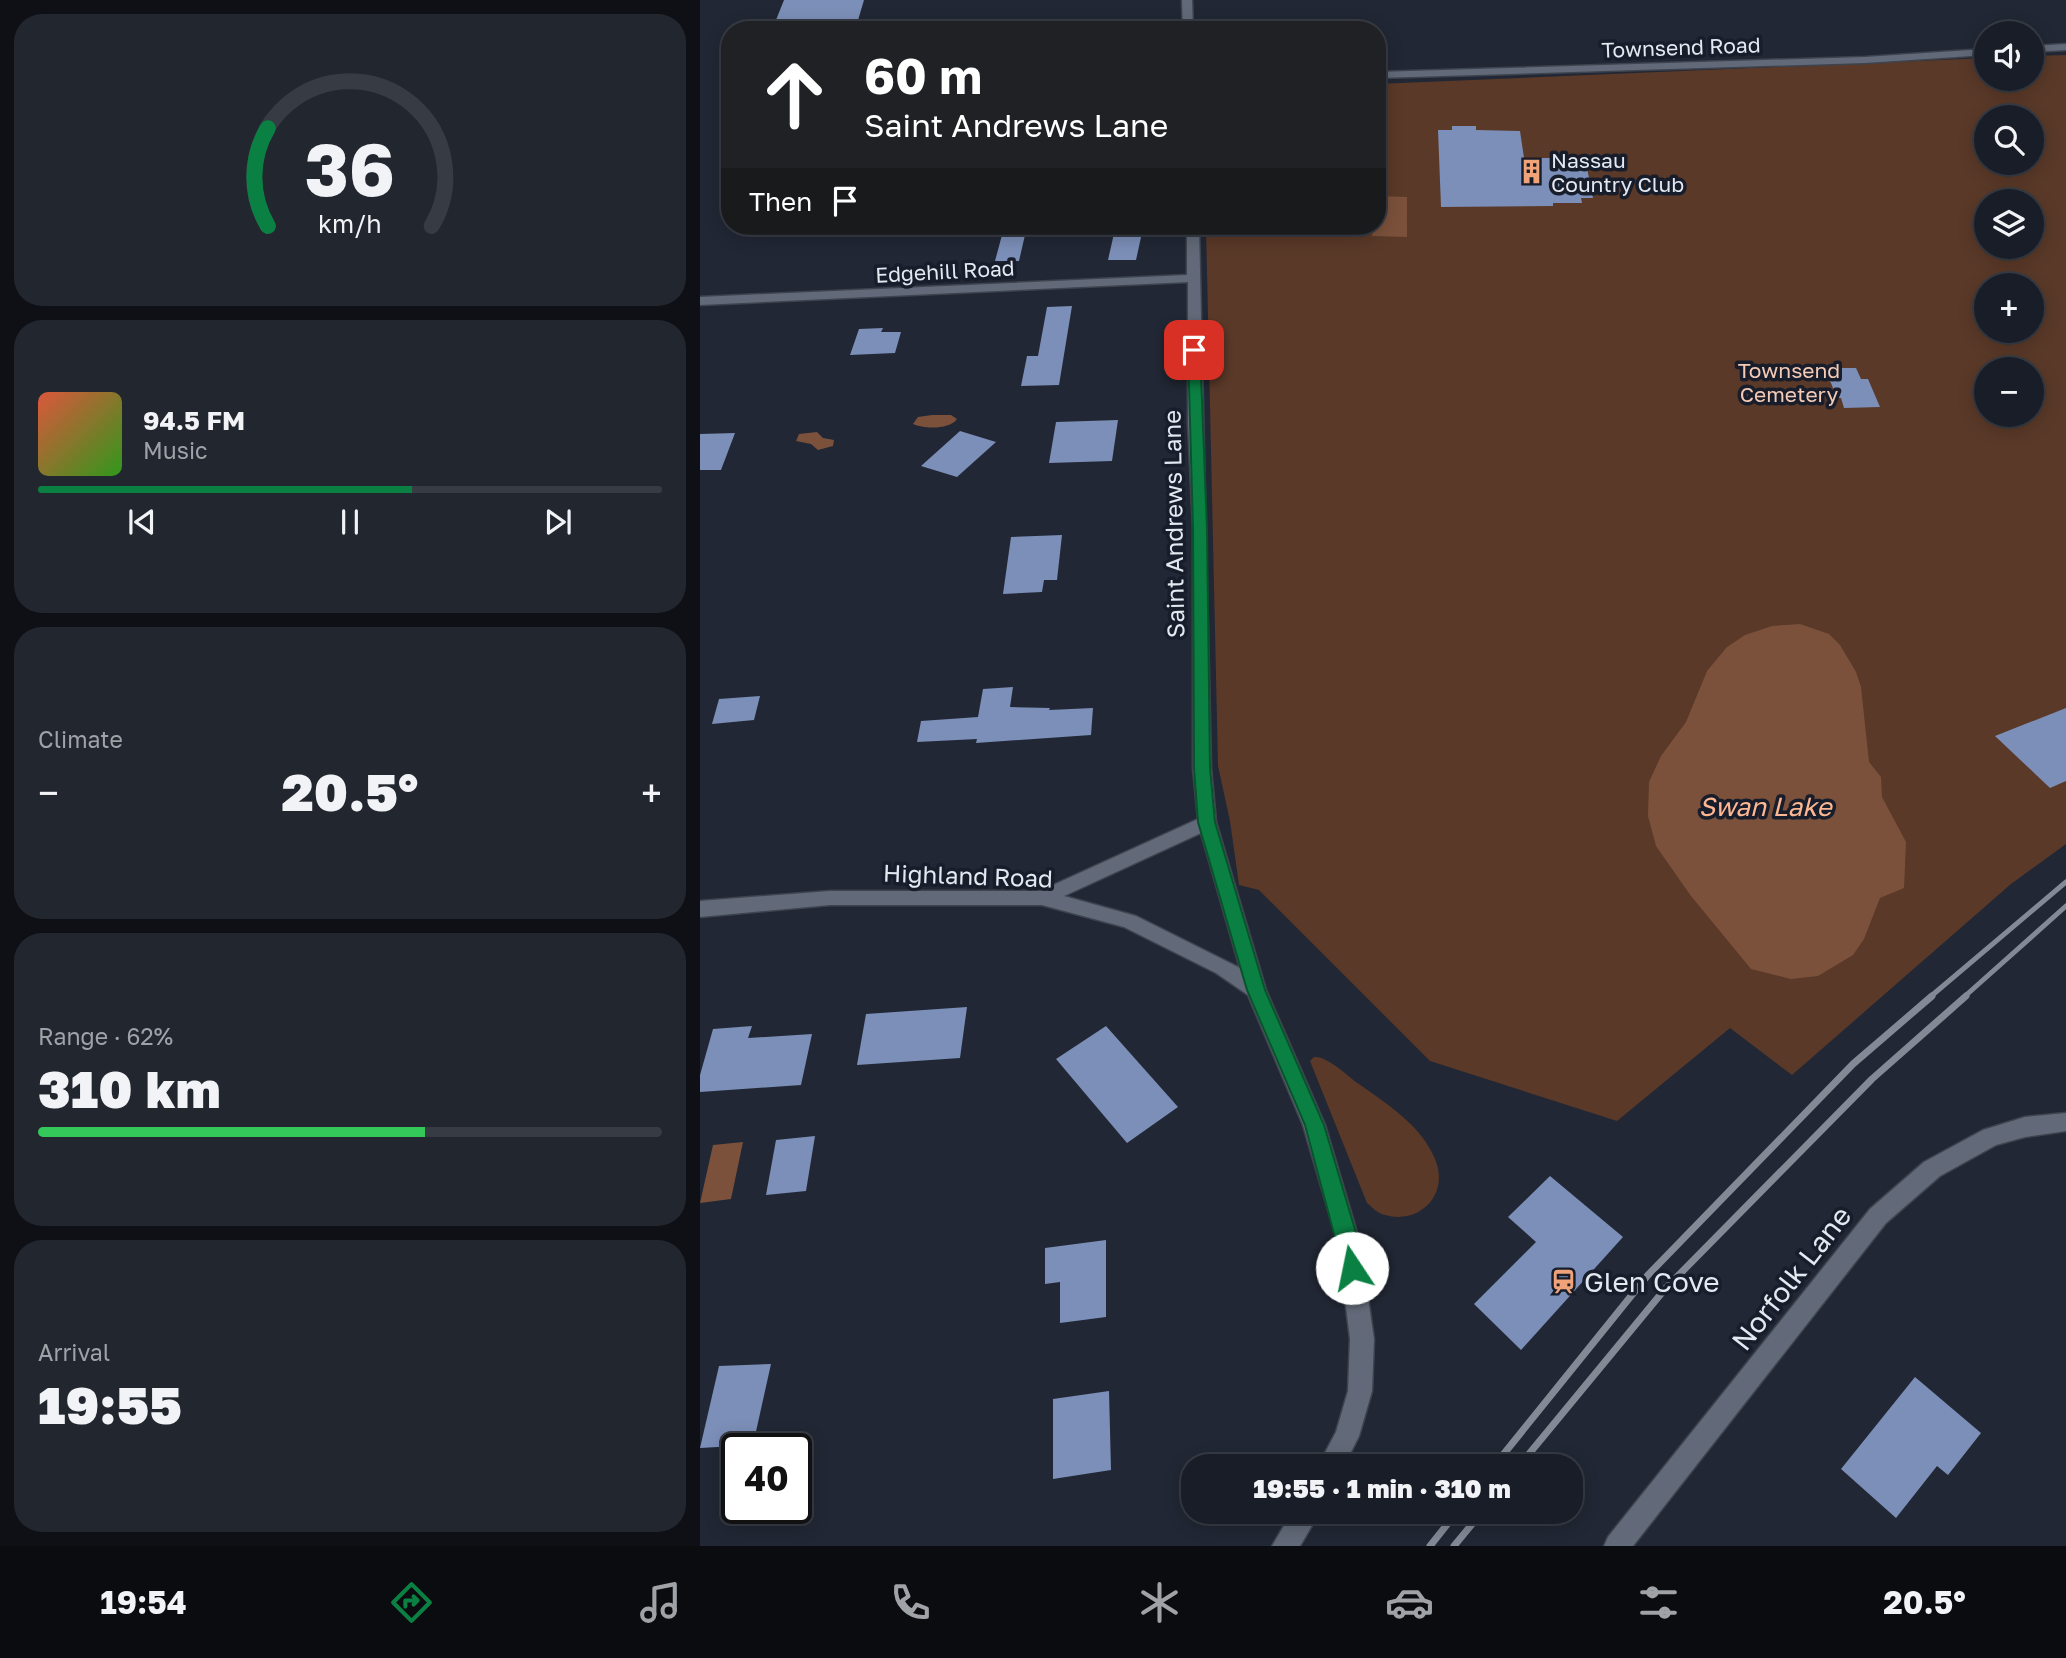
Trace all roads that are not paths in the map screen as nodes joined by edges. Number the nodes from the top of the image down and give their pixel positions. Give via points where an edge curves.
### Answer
1 (1187, 0) edge
2 (1188, 21) edge
3 (2066, 47) edge
4 (2044, 48) edge
5 (1974, 53) edge
6 (1386, 75) edge
7 (1193, 235) edge
8 (1193, 278) junction
9 (700, 302) edge
10 (1206, 822) junction
11 (1042, 898) junction
12 (700, 909) edge
13 (1256, 990) junction
14 (2066, 1122) edge
15 (1337, 1454) edge
16 (1299, 1524) edge
17 (1285, 1546) edge
18 (1617, 1546) edge

1 - 2 street
3 - 4 street
5 - 6 street, Townsend Road
7 - 8 street, Saint Andrews Lane
8 - 9 street, Edgehill Road
8 - 10 street, Saint Andrews Lane
10 - 11 street
10 - 13 street, Saint Andrews Lane
11 - 12 street, Highland Road via 844,898
11 - 13 street, Highland Road via 1129,921 1223,967
13 - 15 street, Saint Andrews Lane via 1314,1125 1349,1243 1362,1339 1360,1391
14 - 18 street, Norfolk Lane via 1991,1137 1932,1169 1878,1216
16 - 17 street

